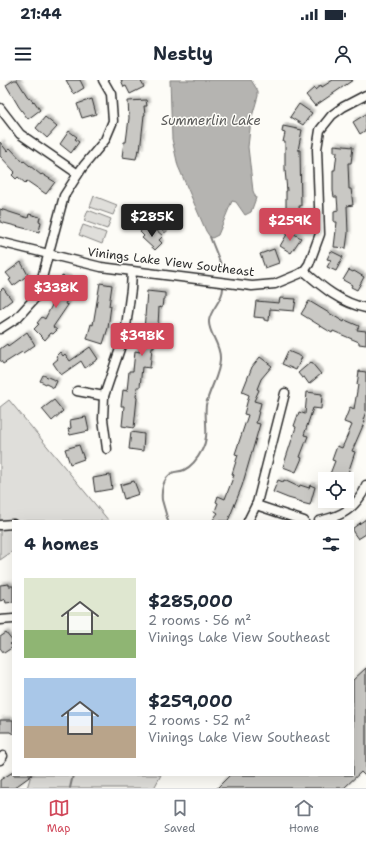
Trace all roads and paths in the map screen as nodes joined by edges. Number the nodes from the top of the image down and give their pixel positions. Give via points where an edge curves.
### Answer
1 (103, 80) edge
2 (366, 95) edge
3 (0, 108) edge
4 (78, 174) junction
5 (0, 242) edge
6 (49, 254) junction
7 (304, 270) junction
8 (132, 271) junction
9 (366, 308) edge
10 (0, 329) edge
11 (77, 391) dead end
12 (285, 393) dead end
13 (104, 396) junction
14 (108, 449) dead end
15 (366, 485) edge
16 (256, 505) junction
17 (248, 520) edge
18 (301, 520) edge
19 (323, 520) edge
20 (12, 524) edge
21 (0, 525) edge
22 (12, 618) edge
23 (0, 620) edge

1 - 4 street via 111,94 113,121 105,140
2 - 7 street via 332,115 320,130 317,148 320,234 309,264
3 - 4 street via 20,134
4 - 6 street via 64,196
5 - 6 street, Vinings Lake View Southeast
6 - 8 street, Vinings Lake View Southeast via 100,267
6 - 10 street via 35,298 17,318
7 - 8 street, Vinings Lake View Southeast via 275,284 252,286
7 - 9 street via 340,299
8 - 13 street via 125,334
11 - 13 street
12 - 16 street
13 - 14 street via 103,419
15 - 19 street via 354,506 341,515
16 - 17 street
16 - 18 street
20 - 21 street
22 - 23 street

